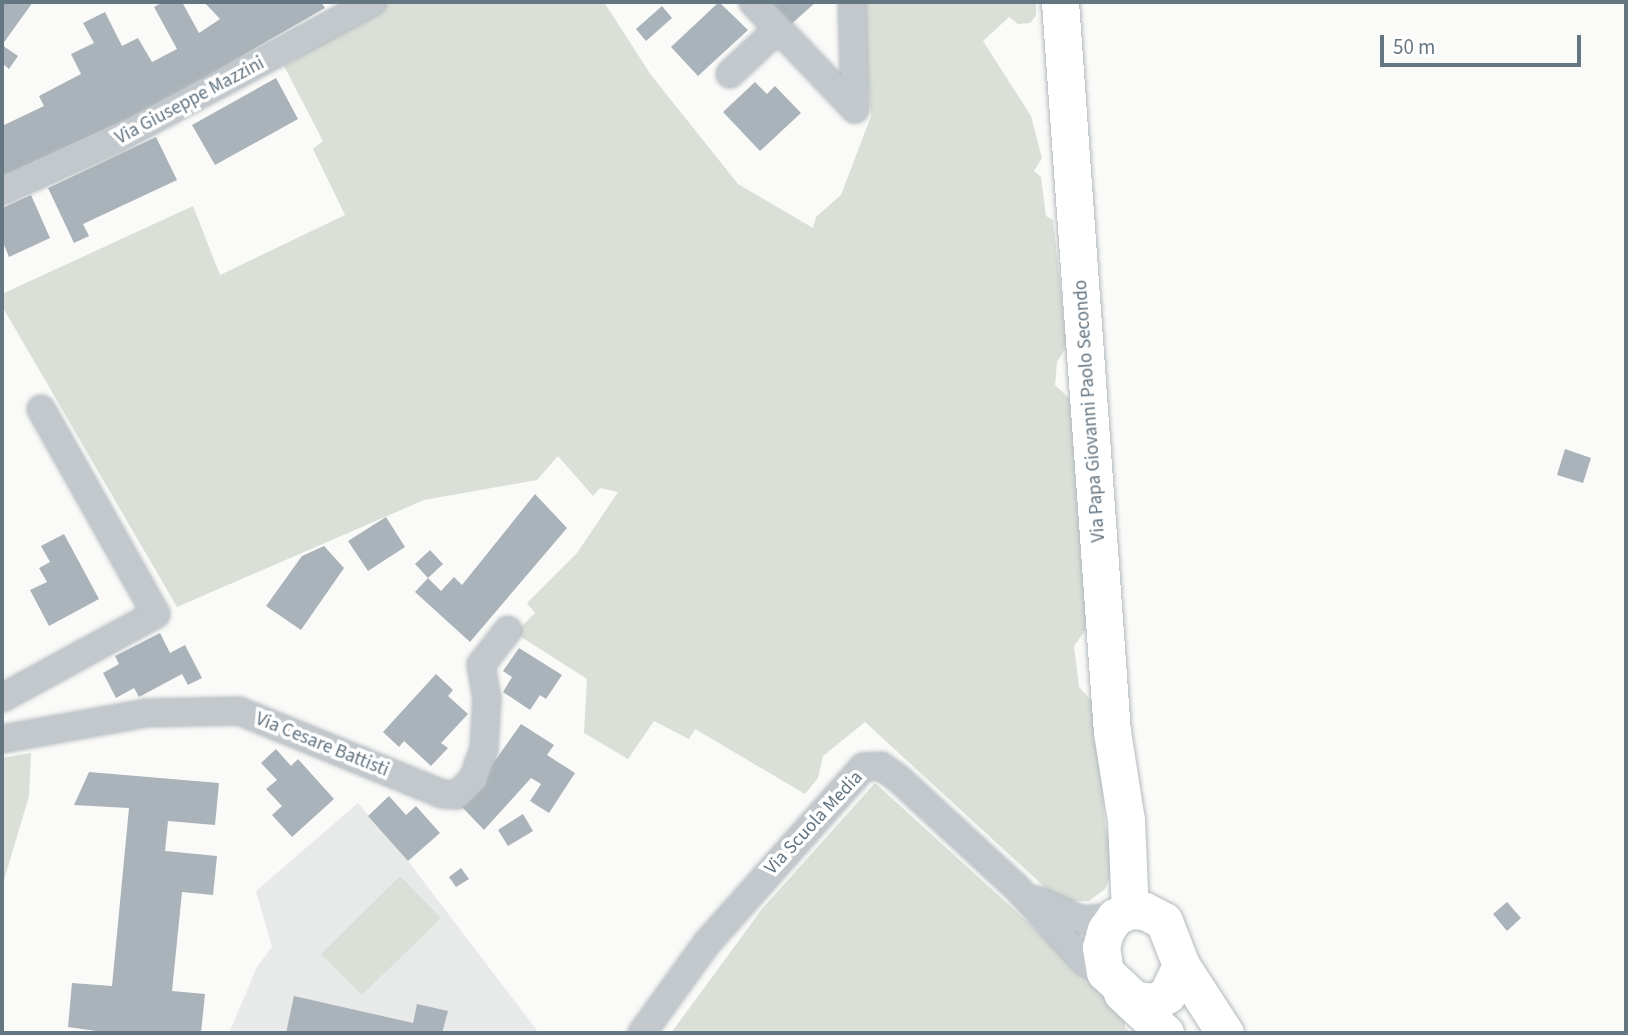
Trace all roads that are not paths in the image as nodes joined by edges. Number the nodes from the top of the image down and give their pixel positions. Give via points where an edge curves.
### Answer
1 (373, 2) edge
2 (753, 2) edge
3 (852, 2) edge
4 (1060, 2) edge
5 (778, 29) junction
6 (730, 74) dead end
7 (2, 191) edge
8 (41, 409) dead end
9 (508, 630) dead end
10 (2, 698) edge
11 (2, 739) edge
12 (1014, 887) junction
13 (1136, 916) junction
14 (1181, 965) junction
15 (1112, 981) junction
16 (642, 1033) edge
17 (1164, 1033) edge
18 (1225, 1033) edge

1 - 7 street, Via Giuseppe Mazzini via 117,139
2 - 5 street
3 - 5 street via 855,109
4 - 13 main road, Via Papa Giovanni Paolo Secondo via 1112,732
5 - 6 street
8 - 10 street via 156,614
9 - 11 street, Via Cesare Battisti via 481,665 487,699 484,749 473,779 457,795 442,794 239,711 147,713
12 - 13 street via 1057,912 1082,920
12 - 15 street via 1085,962
12 - 16 street, Via Scuola Media via 900,780 881,766 863,767 707,943
13 - 14 main road
13 - 15 main road via 1101,947
14 - 15 main road via 1167,995 1154,1002 1135,1000
14 - 18 main road
15 - 17 main road

